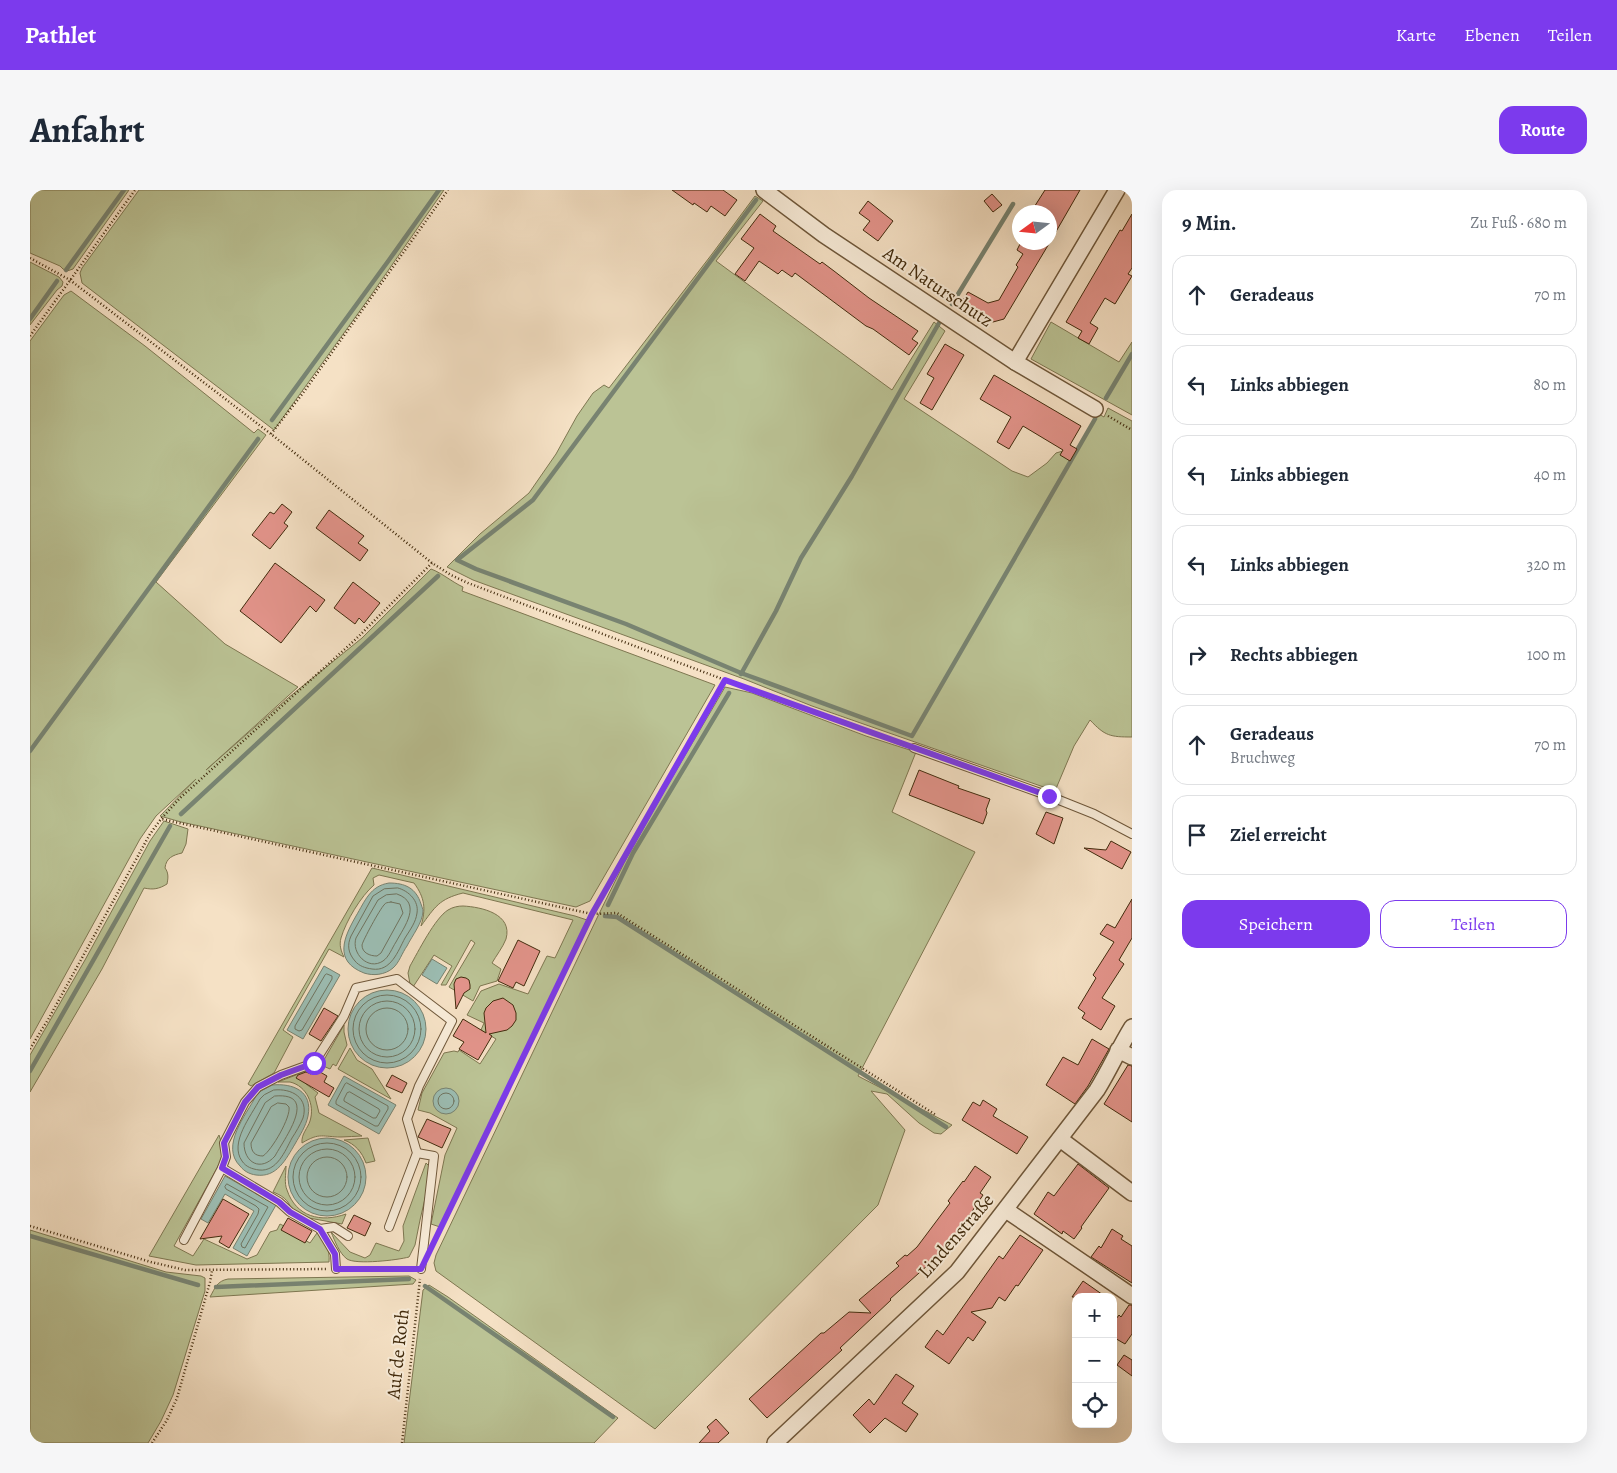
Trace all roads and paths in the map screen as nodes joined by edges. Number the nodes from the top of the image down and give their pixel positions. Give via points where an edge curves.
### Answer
1 (135, 190) edge
2 (448, 190) edge
3 (764, 190) edge
4 (1117, 190) edge
5 (30, 258) edge
6 (70, 280) junction
7 (30, 336) edge
8 (1015, 362) junction
9 (1096, 409) joint
10 (1132, 430) edge
11 (271, 434) junction
12 (432, 563) junction
13 (725, 680) junction
14 (914, 748) joint
15 (161, 819) junction
16 (1132, 834) edge
17 (592, 914) junction
18 (1132, 1027) edge
19 (30, 1049) edge
20 (1118, 1050) junction
21 (1132, 1057) edge
22 (936, 1115) dead end
23 (1060, 1139) junction
24 (416, 1153) junction
25 (222, 1168) junction
26 (1132, 1193) edge
27 (1006, 1210) junction
28 (30, 1226) edge
29 (390, 1227) dead end
30 (320, 1229) junction
31 (348, 1236) dead end
32 (184, 1240) dead end
33 (434, 1242) dead end
34 (336, 1269) junction
35 (421, 1269) junction
36 (212, 1270) junction
37 (1132, 1296) edge
38 (152, 1443) edge
39 (402, 1443) edge
40 (775, 1443) edge

1 - 6 path
2 - 11 path
3 - 8 street, Am Naturschutz
4 - 8 street
5 - 6 path
6 - 7 path
6 - 11 path
8 - 9 street, Am Naturschutz
9 - 10 path
11 - 12 path
12 - 13 path via 468,583
12 - 15 path via 356,640 180,798
13 - 14 path
13 - 17 path
14 - 16 lane via 1049,796
15 - 17 path
15 - 19 path
17 - 22 path via 617,913
17 - 33 path
18 - 20 street, Lindenstraße
20 - 21 street
20 - 23 street, Lindenstraße via 1098,1090
23 - 26 street
23 - 27 street, Lindenstraße
24 - 25 lane via 407,1119 418,1086 452,1021 397,980 356,988 344,1016 314,1063 258,1087 245,1102 224,1143 226,1157
24 - 29 lane
24 - 35 lane via 434,1156
25 - 30 lane
25 - 32 lane
27 - 37 street
27 - 40 street, Lindenstraße via 957,1272
28 - 36 path via 151,1262 185,1270
30 - 31 lane via 334,1228
30 - 34 lane via 335,1254
34 - 35 path
34 - 36 path
35 - 39 path, Auf de Roth
36 - 38 path via 177,1398

